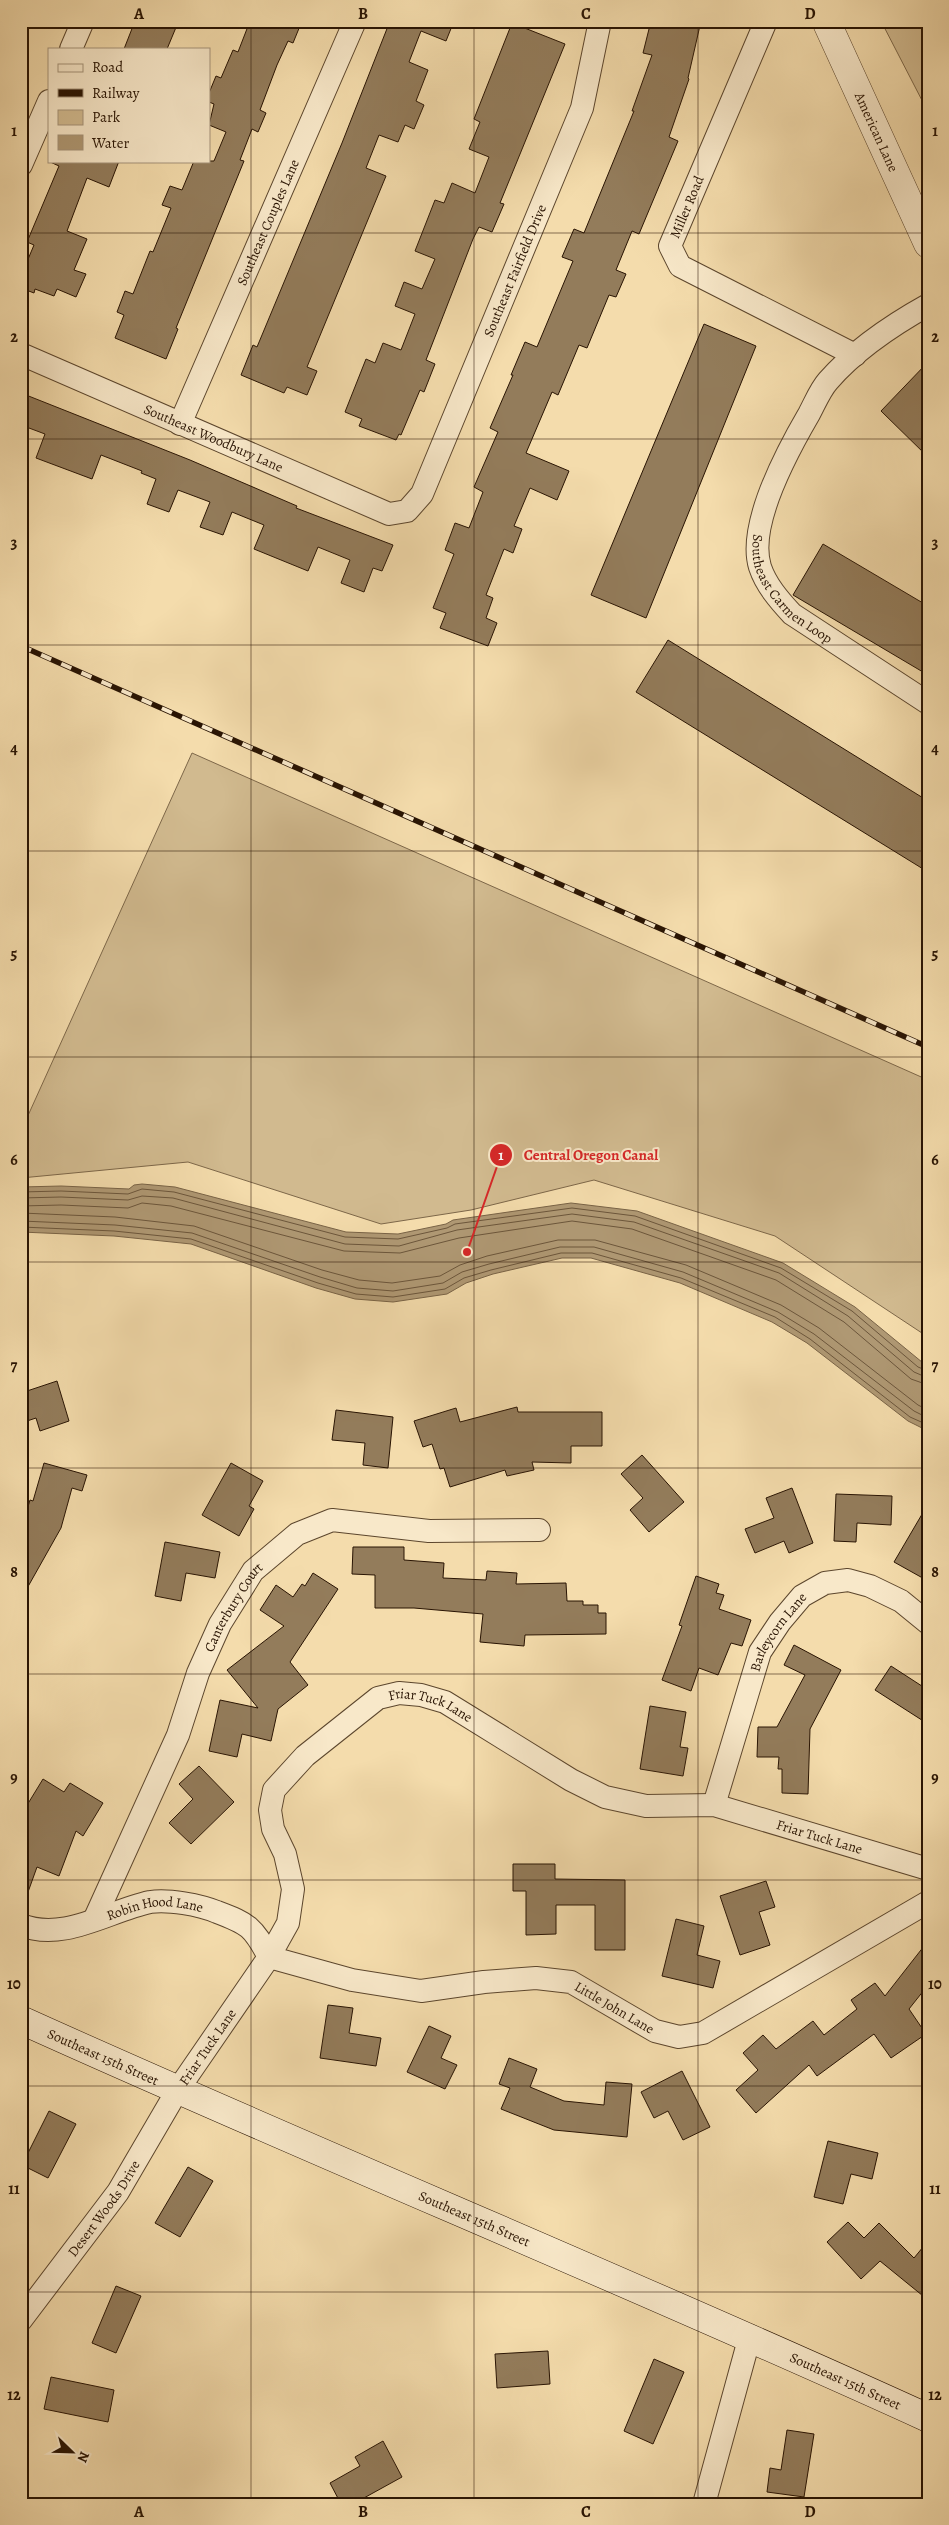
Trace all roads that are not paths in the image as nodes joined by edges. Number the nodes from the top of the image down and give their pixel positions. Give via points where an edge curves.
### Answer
1 (83, 21) edge
2 (356, 21) edge
3 (600, 21) edge
4 (766, 21) edge
5 (826, 21) edge
6 (71, 48) edge
7 (48, 103) edge
8 (21, 165) edge
9 (928, 244) edge
10 (928, 305) edge
11 (21, 354) edge
12 (855, 355) junction
13 (180, 424) junction
14 (407, 512) joint
15 (928, 703) edge
16 (538, 1530) dead end
17 (928, 1623) edge
18 (714, 1805) junction
19 (928, 1869) edge
20 (928, 1902) edge
21 (95, 1918) junction
22 (21, 1925) edge
23 (269, 1958) junction
24 (21, 2020) edge
25 (177, 2091) junction
26 (21, 2320) edge
27 (750, 2336) junction
28 (928, 2418) edge
29 (704, 2504) edge

1 - 6 street
2 - 13 street, Southeast Couples Lane
3 - 14 street, Southeast Fairfield Drive via 582,108 422,494
4 - 12 street, Miller Road via 670,246 680,266
5 - 9 main road, American Lane
7 - 8 street
10 - 12 street, Southeast Carmen Loop via 895,324
11 - 13 street, Southeast Woodbury Lane
12 - 15 street, Southeast Carmen Loop via 827,382 780,463 757,536 760,566 775,596 792,614
13 - 14 street, Southeast Woodbury Lane via 389,514
16 - 21 street, Canterbury Court via 429,1531 332,1520 297,1534 253,1572 220,1624 198,1672 178,1735
17 - 18 street, Barleycorn Lane via 901,1600 848,1580 825,1583 802,1596 760,1652
18 - 19 street, Friar Tuck Lane
18 - 23 street, Friar Tuck Lane via 646,1806 606,1797 571,1780 445,1702 399,1693 378,1698 305,1756 274,1790 270,1810 273,1829 285,1854 293,1889 288,1923
20 - 23 street, Little John Lane via 703,2033 679,2037 655,2032 571,1982 536,1978 421,1991 352,1980
21 - 22 street, Robin Hood Lane via 66,1930 35,1931
21 - 23 street, Robin Hood Lane via 151,1902 201,1906 238,1920 256,1933
23 - 25 street, Friar Tuck Lane
24 - 25 main road, Southeast 15th Street
25 - 26 street, Desert Woods Drive via 118,2192
25 - 27 main road, Southeast 15th Street
27 - 28 main road, Southeast 15th Street
27 - 29 street

